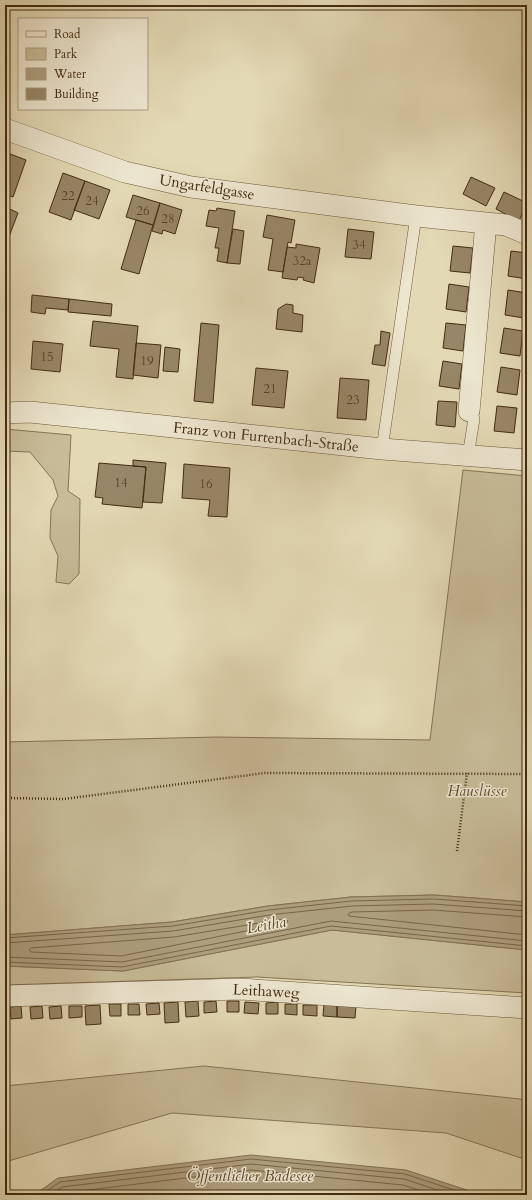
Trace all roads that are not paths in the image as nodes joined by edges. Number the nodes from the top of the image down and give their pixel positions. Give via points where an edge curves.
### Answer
1 (5, 129) edge
2 (416, 216) junction
3 (486, 223) junction
4 (527, 234) edge
5 (469, 411) joint
6 (5, 413) edge
7 (382, 449) junction
8 (468, 456) junction
9 (527, 460) edge
10 (5, 996) edge
11 (527, 1008) edge

1 - 2 street, Ungarfeldgasse via 125,172 191,187
2 - 3 street, Ungarfeldgasse
2 - 7 lane
3 - 4 street, Ungarfeldgasse via 506,225
3 - 5 street
5 - 8 lane via 474,419
6 - 7 street, Franz von Furtenbach-Straße via 30,412
7 - 8 street, Franz von Furtenbach-Straße
8 - 9 street, Franz von Furtenbach-Straße
10 - 11 street, Leithaweg via 240,989

